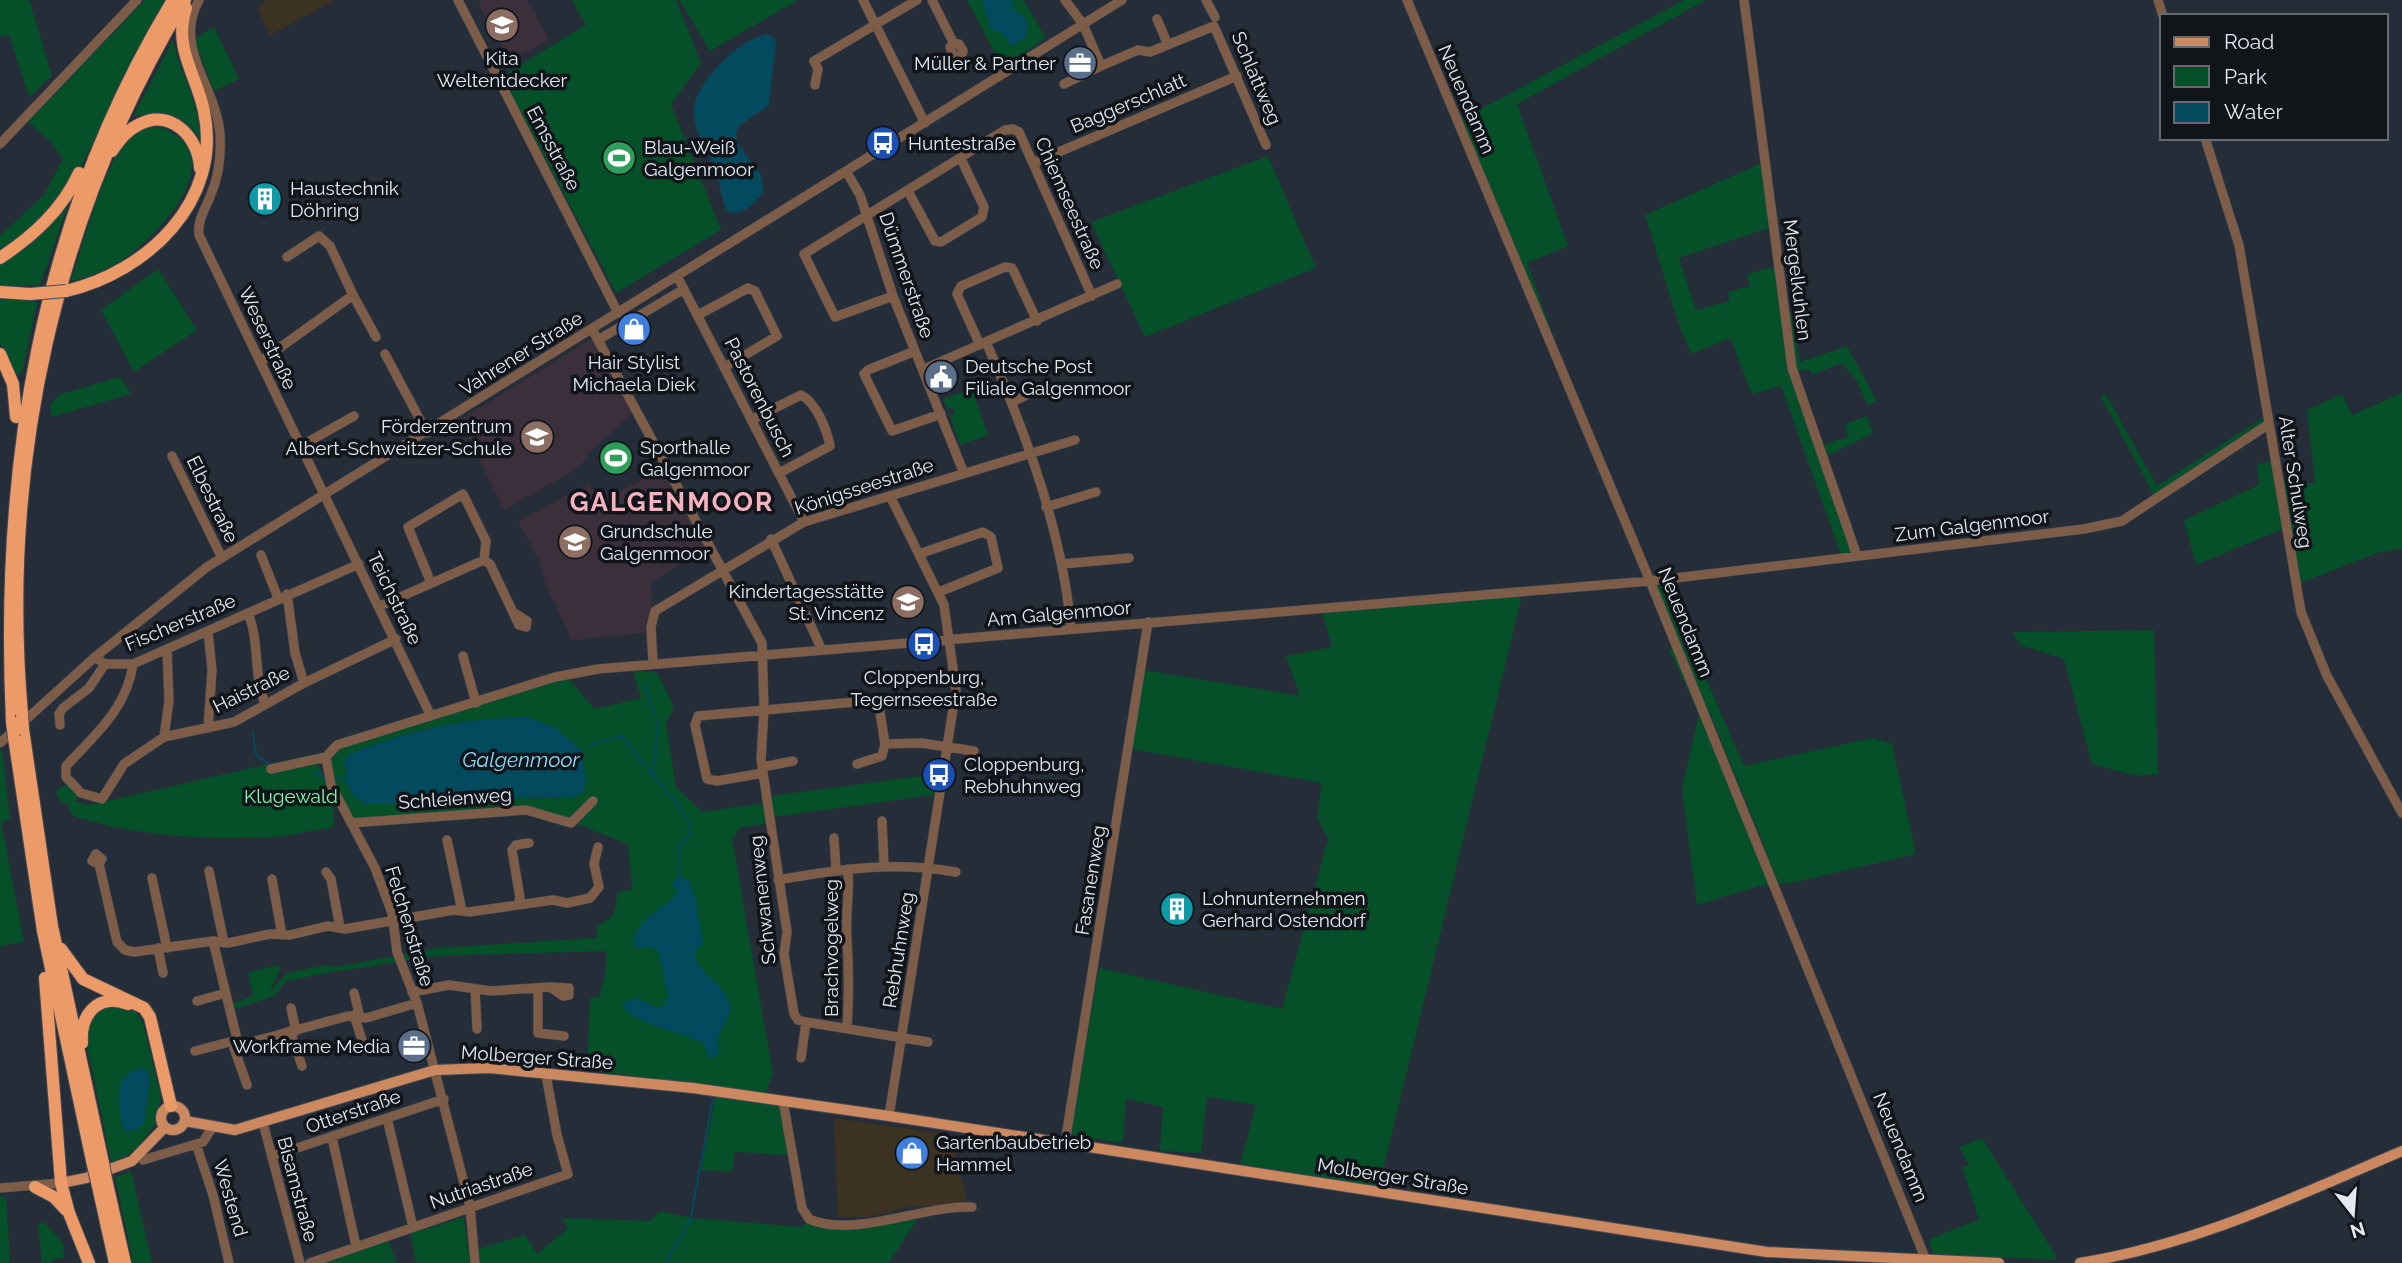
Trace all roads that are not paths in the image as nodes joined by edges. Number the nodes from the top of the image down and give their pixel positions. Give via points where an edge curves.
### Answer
1 (137, 0) edge
2 (173, 0) edge
3 (188, 0) edge
4 (199, 0) edge
5 (458, 0) edge
6 (863, 0) edge
7 (917, 0) edge
8 (932, 0) edge
9 (1065, 0) edge
10 (1122, 0) edge
11 (1206, 0) edge
12 (1407, 0) edge
13 (1744, 0) edge
14 (1157, 19) dead end
15 (1215, 21) junction
16 (875, 24) junction
17 (1083, 24) junction
18 (954, 44) dead end
19 (1168, 45) junction
20 (1101, 66) junction
21 (1237, 76) junction
22 (1064, 84) dead end
23 (815, 85) dead end
24 (925, 123) junction
25 (106, 127) junction
26 (2206, 140) edge
27 (0, 144) edge
28 (1266, 145) dead end
29 (961, 159) junction
30 (1033, 163) junction
31 (846, 171) junction
32 (200, 178) junction
33 (95, 180) junction
34 (908, 191) junction
35 (867, 215) junction
36 (287, 257) dead end
37 (0, 258) edge
38 (677, 276) junction
39 (1118, 284) dead end
40 (684, 289) junction
41 (0, 292) edge
42 (353, 295) junction
43 (893, 296) junction
44 (1092, 296) junction
45 (618, 313) junction
46 (698, 315) junction
47 (1037, 321) junction
48 (592, 330) junction
49 (376, 337) dead end
50 (598, 340) junction
51 (984, 344) junction
52 (915, 351) junction
53 (0, 354) edge
54 (385, 354) dead end
55 (260, 362) junction
56 (725, 367) junction
57 (924, 369) junction
58 (1037, 390) dead end
59 (1012, 402) junction
60 (941, 414) junction
61 (354, 416) dead end
62 (751, 420) junction
63 (2269, 424) junction
64 (427, 433) junction
65 (1075, 440) dead end
66 (16, 446) junction
67 (299, 447) junction
68 (1030, 451) junction
69 (172, 456) dead end
70 (963, 471) junction
71 (779, 473) junction
72 (1096, 492) dead end
73 (325, 496) junction
74 (891, 498) junction
75 (1046, 507) junction
76 (804, 522) junction
77 (771, 539) junction
78 (919, 554) junction
79 (261, 555) dead end
80 (1857, 556) junction
81 (222, 558) junction
82 (1129, 558) dead end
83 (484, 560) junction
84 (359, 564) junction
85 (1062, 564) junction
86 (722, 569) junction
87 (1650, 581) junction
88 (431, 583) junction
89 (939, 592) junction
90 (282, 596) junction
91 (380, 606) junction
92 (248, 613) junction
93 (516, 614) dead end
94 (1148, 622) junction
95 (1071, 628) junction
96 (208, 631) junction
97 (396, 639) junction
98 (951, 640) junction
99 (821, 648) junction
100 (167, 650) junction
101 (762, 653) junction
102 (463, 656) dead end
103 (95, 657) junction
104 (653, 663) junction
105 (105, 664) junction
106 (134, 664) junction
107 (304, 683) junction
108 (903, 698) dead end
109 (878, 700) junction
110 (476, 703) junction
111 (265, 704) junction
112 (764, 709) junction
113 (431, 716) junction
114 (60, 725) dead end
115 (18, 726) junction
116 (208, 728) junction
117 (164, 737) junction
118 (0, 743) edge
119 (885, 744) junction
120 (947, 747) junction
121 (974, 751) dead end
122 (326, 757) junction
123 (793, 761) dead end
124 (857, 764) dead end
125 (271, 769) dead end
126 (763, 770) junction
127 (593, 801) dead end
128 (2402, 813) edge
129 (882, 821) dead end
130 (351, 823) junction
131 (834, 838) dead end
132 (447, 840) dead end
133 (529, 843) dead end
134 (598, 847) dead end
135 (99, 864) dead end
136 (884, 865) junction
137 (928, 867) junction
138 (848, 869) junction
139 (836, 870) junction
140 (209, 871) dead end
141 (326, 872) dead end
142 (956, 872) dead end
143 (152, 878) dead end
144 (272, 879) dead end
145 (778, 880) junction
146 (518, 904) junction
147 (462, 911) junction
148 (392, 921) junction
149 (48, 928) junction
150 (340, 928) junction
151 (282, 935) junction
152 (213, 941) junction
153 (224, 943) junction
154 (162, 948) junction
155 (163, 973) dead end
156 (550, 987) dead end
157 (538, 988) junction
158 (475, 989) junction
159 (412, 992) junction
160 (226, 993) junction
161 (354, 993) dead end
162 (197, 1001) dead end
163 (417, 1003) junction
164 (291, 1008) dead end
165 (357, 1016) junction
166 (806, 1022) junction
167 (848, 1028) junction
168 (477, 1029) dead end
169 (293, 1031) junction
170 (564, 1037) dead end
171 (901, 1038) junction
172 (237, 1042) junction
173 (928, 1042) dead end
174 (364, 1046) dead end
175 (157, 1047) junction
176 (195, 1051) dead end
177 (801, 1058) dead end
178 (302, 1066) dead end
179 (435, 1070) junction
180 (546, 1075) junction
181 (247, 1085) dead end
182 (86, 1088) junction
183 (444, 1099) junction
184 (783, 1101) junction
185 (171, 1106) junction
186 (889, 1116) junction
187 (387, 1118) junction
188 (185, 1121) junction
189 (262, 1123) junction
190 (165, 1127) junction
191 (212, 1128) junction
192 (332, 1136) junction
193 (1065, 1143) junction
194 (196, 1144) junction
195 (2402, 1151) edge
196 (273, 1156) junction
197 (143, 1160) dead end
198 (98, 1164) junction
199 (102, 1181) junction
200 (61, 1183) junction
201 (35, 1186) junction
202 (0, 1188) edge
203 (470, 1206) junction
204 (972, 1208) dead end
205 (69, 1213) junction
206 (413, 1227) junction
207 (356, 1246) junction
208 (1926, 1260) junction
209 (89, 1263) edge
210 (115, 1263) edge
211 (125, 1263) edge
212 (229, 1263) edge
213 (299, 1263) edge
214 (310, 1263) edge
215 (475, 1263) edge
216 (1999, 1263) edge
217 (2080, 1263) edge

1 - 27 street
2 - 25 highway
3 - 32 highway via 181,44 207,132
3 - 33 highway via 140,78
4 - 55 street, Weserstraße via 190,22 189,42 215,106 220,154 199,232
5 - 45 street, Emsstraße
6 - 16 street
7 - 16 street
8 - 18 street
9 - 17 street
10 - 17 street, Vahrener Straße
11 - 15 street, Schlattweg
12 - 87 street, Neuendamm
13 - 80 street, Mergelkuhlen via 1792,368
14 - 19 street
15 - 19 street
15 - 21 street, Schlattweg
16 - 23 street via 814,61 818,69
16 - 24 street
17 - 20 street
17 - 24 street, Vahrener Straße
19 - 20 street via 1150,52 1138,50
20 - 22 street
21 - 28 street, Schlattweg
21 - 30 street, Baggerschlatt
24 - 31 street, Vahrener Straße
25 - 37 highway via 98,133 60,205 26,241
25 - 66 highway via 52,278
26 - 63 street, Alter Schulweg via 2239,245
29 - 30 street, Chiemseestraße via 1013,129 1019,132
29 - 34 street, Chiemseestraße
29 - 34 street via 984,208 982,217 941,242 935,241
30 - 44 street, Chiemseestraße
31 - 35 street, Dümmerstraße
31 - 38 street, Vahrener Straße
32 - 33 highway via 196,145 189,134 178,125 159,121 142,122 124,134
32 - 41 highway, bridge via 183,216 150,252 110,277 66,291
33 - 115 highway via 47,332 26,447 16,589
34 - 35 street, Chiemseestraße
35 - 43 street, Dümmerstraße
35 - 43 street, Chiemseestraße via 808,250 805,260 835,317
36 - 42 street via 319,236 330,246
38 - 40 street, Pastorenbusch
38 - 45 street, Vahrener Straße
39 - 44 street
40 - 46 street, Pastorenbusch
40 - 50 street
42 - 49 street
42 - 55 street
43 - 52 street, Dümmerstraße
44 - 47 street
45 - 48 street, Vahrener Straße
46 - 56 street, Pastorenbusch
46 - 56 street via 748,288 760,300 776,340
47 - 51 street
47 - 51 street via 1012,268 961,286 957,294
48 - 50 street, Schwanenweg
48 - 64 street, Vahrener Straße
50 - 86 street, Schwanenweg
51 - 57 street
51 - 59 street
52 - 57 street, Dümmerstraße
52 - 60 street via 868,370 864,374 867,385 892,431
53 - 66 highway via 13,384
54 - 64 street
55 - 67 street, Weserstraße
56 - 62 street, Pastorenbusch
57 - 60 street, Dümmerstraße
58 - 59 street
59 - 68 street
60 - 70 street, Dümmerstraße
61 - 67 street
62 - 71 street, Pastorenbusch
62 - 71 street via 801,395 809,398 816,410 830,446
63 - 80 street, Zum Galgenmoor via 2122,522
63 - 128 street, Alter Schulweg via 2295,586 2308,632
64 - 73 street, Vahrener Straße
65 - 68 street, Königsseestraße
66 - 115 highway via 7,581
67 - 73 street, Weserstraße
68 - 70 street, Königsseestraße
68 - 75 street
69 - 81 street, Elbestraße
70 - 74 street, Königsseestraße
71 - 76 street, Pastorenbusch
72 - 75 street
73 - 81 street, Vahrener Straße
73 - 84 street, Teichstraße
74 - 76 street, Königsseestraße
74 - 78 street, Rebhuhnweg
75 - 85 street
76 - 77 street, Königsseestraße
77 - 86 street, Königsseestraße
77 - 99 street
78 - 89 street, Rebhuhnweg
78 - 89 street via 983,532 991,537 998,568
79 - 90 street
80 - 87 street, Zum Galgenmoor
81 - 103 street, Vahrener Straße
82 - 85 street
83 - 88 street
83 - 88 street via 486,541 463,494 408,527
83 - 93 street
84 - 90 street, Fischerstraße
84 - 91 street, Teichstraße
85 - 95 street
86 - 101 street, Schwanenweg via 762,643
86 - 104 street, Königsseestraße via 654,611
87 - 94 street, Am Galgenmoor
87 - 208 street, Neuendamm
88 - 91 street
89 - 98 street, Rebhuhnweg
90 - 92 street, Fischerstraße
90 - 107 street
91 - 97 street, Teichstraße
92 - 96 street, Fischerstraße
92 - 111 street
94 - 95 street, Am Galgenmoor
94 - 193 street, Fasanenweg
95 - 98 street, Am Galgenmoor
96 - 100 street, Fischerstraße
96 - 116 street via 212,670
97 - 107 street, Haistraße
97 - 113 street, Teichstraße
98 - 99 street, Am Galgenmoor
98 - 120 street, Rebhuhnweg via 956,690
99 - 101 street, Am Galgenmoor
100 - 106 street, Fischerstraße
100 - 117 street via 169,701
101 - 104 street, Am Galgenmoor
101 - 112 street, Schwanenweg
102 - 110 street
103 - 105 street, Fischerstraße
103 - 118 street, Vahrener Straße
104 - 110 street, Am Galgenmoor via 566,674
105 - 106 street, Fischerstraße
105 - 114 street via 89,688 59,713
106 - 117 street, Haistraße via 122,702 66,766 63,778 76,790 102,799 124,764
107 - 111 street, Haistraße
108 - 109 street
109 - 112 street
109 - 119 street
110 - 113 street, Am Galgenmoor
111 - 116 street, Haistraße via 234,722
112 - 126 street, Schwanenweg
112 - 126 street via 704,714 695,725 706,779
113 - 122 street, Am Galgenmoor via 337,745
115 - 149 highway
116 - 117 street, Haistraße
119 - 120 street
119 - 124 street via 882,756
120 - 121 street
120 - 137 street, Rebhuhnweg
122 - 125 street, Am Galgenmoor
122 - 130 street, Felchenstraße via 331,786
123 - 126 street
126 - 145 street, Schwanenweg
127 - 130 street, Schleienweg via 571,823 526,810
129 - 136 street
130 - 148 street, Felchenstraße via 375,868
131 - 139 street
132 - 147 street
133 - 146 street via 512,850
134 - 146 street via 593,864 599,887 590,898
135 - 154 street via 119,946 134,952
136 - 137 street
136 - 138 street
137 - 142 street, Rebhuhnweg
137 - 171 street, Rebhuhnweg
138 - 139 street
138 - 167 street, Brachvogelweg
139 - 145 street
140 - 153 street
141 - 150 street
143 - 154 street
144 - 151 street
145 - 166 street, Schwanenweg via 794,1014
146 - 147 street
147 - 148 street
148 - 150 street
148 - 159 street, Felchenstraße
149 - 175 highway via 64,958 83,979 144,1008
149 - 182 highway
149 - 198 highway
149 - 200 highway via 39,944 52,1043
150 - 151 street
151 - 153 street
152 - 153 street
152 - 154 street
152 - 160 street
154 - 155 street
156 - 157 street
157 - 158 street
157 - 170 street via 538,1033
158 - 159 street via 441,985
158 - 168 street
159 - 163 street, Felchenstraße
160 - 162 street
160 - 172 street
161 - 165 street
163 - 165 street
163 - 179 street, Felchenstraße
164 - 169 street
165 - 169 street
165 - 174 street
166 - 167 street
166 - 177 street
167 - 171 street
169 - 172 street
169 - 178 street
171 - 173 street, Rebhuhnweg
171 - 186 street, Rebhuhnweg
172 - 176 street
172 - 181 street via 234,1048
175 - 182 highway via 149,1025 135,1007 113,1000 96,1005 86,1014 81,1030
175 - 185 highway
179 - 180 main road, Molberger Straße via 488,1068
179 - 183 street, Felchenstraße
179 - 189 main road, Molberger Straße
180 - 184 main road, Molberger Straße
180 - 203 street, Nutriastraße via 568,1174
182 - 198 highway
183 - 187 street, Otterstraße
183 - 203 street, Felchenstraße
184 - 186 main road, Molberger Straße
184 - 204 street via 802,1208 809,1219 830,1224 876,1222 918,1211
185 - 188 main road via 184,1111
185 - 190 main road via 161,1115
186 - 193 main road, Molberger Straße
187 - 192 street, Otterstraße
187 - 206 street
188 - 190 main road via 175,1130
188 - 191 main road, Molberger Straße
189 - 191 main road, Molberger Straße via 236,1130
189 - 196 street, Bisamstraße
190 - 200 main road via 132,1161
191 - 194 street via 208,1138
192 - 196 street, Otterstraße
192 - 207 street
193 - 208 main road, Molberger Straße via 1767,1252
194 - 197 street
194 - 212 street, Westend
195 - 217 main road via 2223,1227
196 - 213 street, Bisamstraße
198 - 199 highway, bridge
199 - 210 highway
199 - 211 highway
200 - 201 street
200 - 205 highway
201 - 202 street
201 - 205 highway
203 - 206 street, Nutriastraße
203 - 215 street, Felchenstraße
205 - 209 highway
206 - 207 street, Nutriastraße
207 - 214 street, Nutriastraße
208 - 216 main road, Molberger Straße

